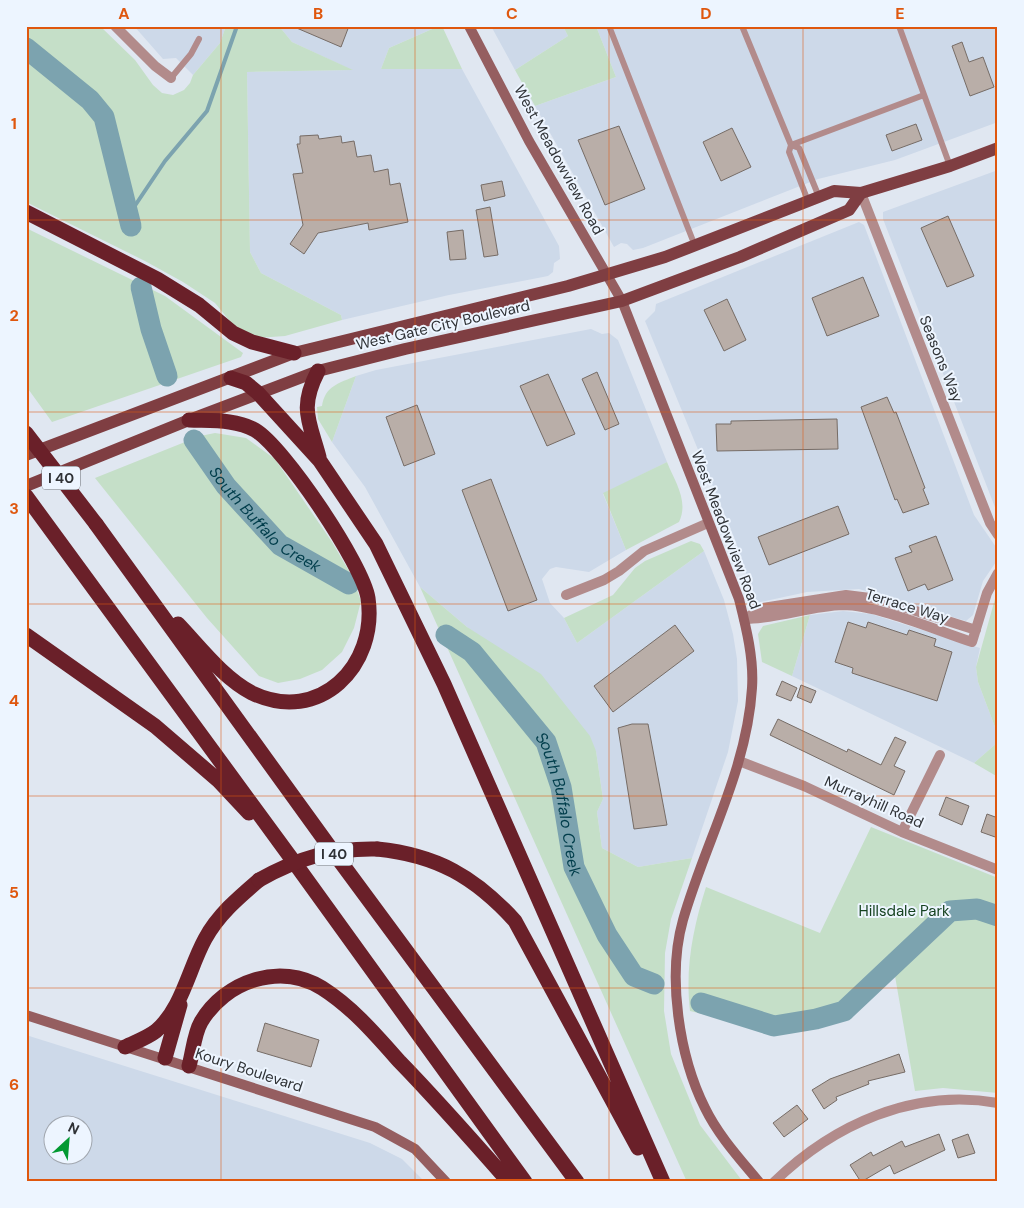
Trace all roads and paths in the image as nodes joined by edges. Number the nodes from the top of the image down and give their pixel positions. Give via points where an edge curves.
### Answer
1 (114, 26) edge
2 (469, 26) edge
3 (609, 26) edge
4 (742, 26) edge
5 (899, 26) edge
6 (200, 39) dead end
7 (171, 78) joint
8 (924, 95) junction
9 (791, 145) junction
10 (998, 148) edge
11 (950, 166) junction
12 (861, 193) junction
13 (813, 199) junction
14 (26, 212) edge
15 (695, 246) junction
16 (607, 274) junction
17 (622, 300) junction
18 (294, 353) junction
19 (318, 371) junction
20 (231, 378) junction
21 (258, 393) junction
22 (189, 420) junction
23 (26, 433) edge
24 (26, 455) edge
25 (320, 461) junction
26 (26, 486) edge
27 (26, 496) edge
28 (708, 523) junction
29 (998, 535) edge
30 (106, 537) junction
31 (998, 573) edge
32 (566, 595) dead end
33 (744, 619) junction
34 (976, 630) junction
35 (26, 635) edge
36 (940, 754) dead end
37 (739, 761) junction
38 (902, 832) junction
39 (294, 862) junction
40 (998, 870) edge
41 (186, 982) junction
42 (26, 1015) edge
43 (125, 1047) junction
44 (165, 1058) junction
45 (189, 1066) junction
46 (998, 1103) edge
47 (446, 1182) edge
48 (509, 1182) edge
49 (524, 1182) edge
50 (578, 1182) edge
51 (656, 1182) edge
52 (663, 1182) edge
53 (758, 1182) edge
54 (774, 1182) edge

1 - 7 street
2 - 16 street, West Meadowview Road via 529,140
3 - 15 lane
4 - 9 lane
5 - 8 lane
6 - 7 lane
8 - 9 lane
8 - 11 lane
9 - 13 lane via 789,152
9 - 13 lane via 799,148
10 - 11 main road, West Gate City Boulevard
11 - 12 main road, West Gate City Boulevard
12 - 13 main road, West Gate City Boulevard via 834,191
12 - 17 main road, West Gate City Boulevard via 849,210 740,257
12 - 29 street, Seasons Way via 990,523
13 - 15 main road, West Gate City Boulevard
14 - 18 highway via 157,279 199,305 233,333 252,342
15 - 16 main road, West Gate City Boulevard
16 - 17 street, West Meadowview Road
16 - 18 main road, West Gate City Boulevard
17 - 19 main road, West Gate City Boulevard
17 - 28 street, West Meadowview Road
18 - 20 main road, West Gate City Boulevard
19 - 21 main road, West Gate City Boulevard
19 - 25 highway via 308,390 306,404
20 - 21 highway via 246,383
20 - 24 main road, West Gate City Boulevard
21 - 22 main road, West Gate City Boulevard
21 - 25 highway
22 - 26 main road, West Gate City Boulevard
22 - 30 highway via 236,422 255,430 274,444 318,503 368,597 367,640 348,676 316,696 295,701 276,700 253,693 218,666 159,604
23 - 30 highway, I 40, bridge
25 - 52 highway via 376,544 444,684
27 - 39 highway, I 40
28 - 32 street via 644,551 619,572
28 - 33 street, West Meadowview Road
30 - 50 highway, I 40 via 334,854
31 - 34 street via 987,594
33 - 34 street, Terrace Way via 762,608 846,594 878,599
33 - 34 street, Terrace Way via 762,619 832,606 860,607 972,642
33 - 37 street, West Meadowview Road via 752,688
35 - 39 highway via 155,726 219,782
36 - 38 street
37 - 38 street, Murrayhill Road via 797,783
37 - 53 street, West Meadowview Road via 682,921 675,975 678,1015 699,1095 725,1139
38 - 40 street, Murrayhill Road
39 - 49 highway, I 40
41 - 43 highway via 159,1027
41 - 44 highway
41 - 51 highway, bridge via 205,939 220,916 259,880 282,867 339,849 377,849 401,851 448,867 492,896 515,922
42 - 43 street, Koury Boulevard
43 - 44 street, Koury Boulevard
44 - 45 street, Koury Boulevard
45 - 47 street, Koury Boulevard via 375,1128 416,1149
45 - 48 highway via 200,1023 221,996 236,986 271,976 320,987 345,1004 372,1031
46 - 54 street via 972,1098 932,1100 864,1120 826,1140

